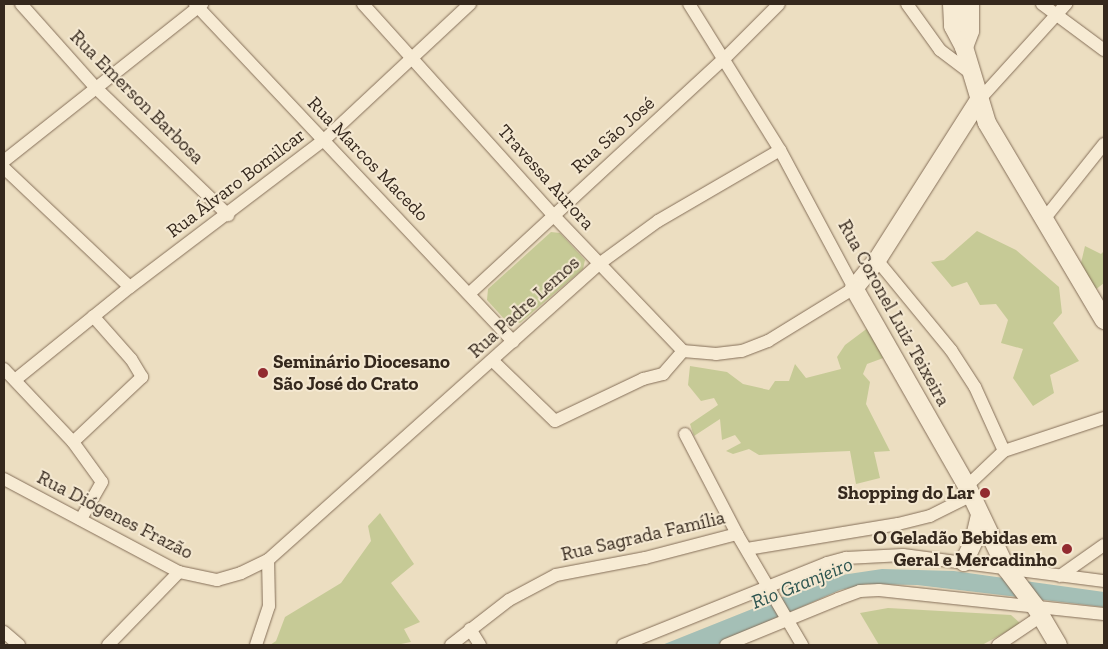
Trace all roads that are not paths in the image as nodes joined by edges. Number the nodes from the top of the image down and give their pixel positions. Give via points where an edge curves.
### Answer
1 (21, 4) edge
2 (363, 4) edge
3 (470, 4) edge
4 (688, 4) edge
5 (779, 4) edge
6 (907, 4) edge
7 (952, 4) edge
8 (970, 4) edge
9 (1042, 4) edge
10 (1066, 4) edge
11 (199, 5) edge
12 (1056, 15) junction
13 (964, 47) junction
14 (1104, 50) edge
15 (412, 56) junction
16 (725, 58) junction
17 (970, 73) junction
18 (95, 87) junction
19 (979, 100) junction
20 (324, 140) junction
21 (1104, 144) edge
22 (780, 150) junction
23 (4, 161) edge
24 (4, 168) edge
25 (228, 215) junction
26 (553, 215) junction
27 (1046, 218) junction
28 (877, 260) junction
29 (600, 264) junction
30 (130, 287) junction
31 (854, 288) junction
32 (470, 293) junction
33 (93, 316) junction
34 (1104, 320) edge
35 (513, 342) junction
36 (683, 351) junction
37 (493, 361) junction
38 (4, 368) edge
39 (15, 380) junction
40 (1104, 418) edge
41 (684, 434) dead end
42 (74, 442) junction
43 (1004, 451) junction
44 (4, 479) edge
45 (968, 491) junction
46 (980, 515) junction
47 (81, 519) junction
48 (737, 534) junction
49 (1104, 545) edge
50 (747, 549) junction
51 (268, 560) junction
52 (964, 562) junction
53 (1006, 568) junction
54 (179, 572) junction
55 (1060, 576) junction
56 (1104, 581) edge
57 (769, 586) junction
58 (1038, 611) junction
59 (1104, 614) edge
60 (789, 620) junction
61 (470, 629) junction
62 (4, 632) edge
63 (19, 645) edge
64 (108, 645) edge
65 (256, 645) edge
66 (450, 645) edge
67 (480, 645) edge
68 (623, 645) edge
69 (726, 645) edge
70 (802, 645) edge
71 (998, 645) edge
72 (1058, 645) edge

1 - 18 street, Rua Emerson Barbosa
2 - 15 street, Travessa Aurora
3 - 15 street, Rua Álvaro Bomilcar
4 - 16 street, Rua Coronel Luiz Teixeira
5 - 16 street, Rua São José
6 - 17 street via 940,50
7 - 13 main road via 953,26
8 - 13 main road via 970,31
9 - 12 street
10 - 12 street
11 - 18 street
11 - 20 street, Rua Marcos Macedo
12 - 14 street
12 - 19 street
13 - 17 main road
15 - 20 street, Rua Álvaro Bomilcar
15 - 26 street, Travessa Aurora
16 - 22 street, Rua Coronel Luiz Teixeira
16 - 26 street, Rua São José
17 - 19 main road
18 - 23 street
18 - 25 street, Rua Emerson Barbosa
19 - 27 main road via 987,123
19 - 28 main road
20 - 25 street, Rua Álvaro Bomilcar
20 - 32 street, Rua Marcos Macedo
21 - 27 street
22 - 29 street, Rua Padre Lemos via 658,221
22 - 31 street, Rua Coronel Luiz Teixeira
24 - 30 street
25 - 30 street, Rua Álvaro Bomilcar
26 - 29 street, Travessa Aurora
26 - 32 street, Rua São José
27 - 34 main road
28 - 31 main road
28 - 43 street via 952,350 975,387
29 - 35 street, Rua Padre Lemos
29 - 36 street, Travessa Aurora
30 - 33 street, Rua Álvaro Bomilcar
31 - 36 street via 768,341 742,351 716,354
31 - 45 main road, Rua Coronel Luiz Teixeira
32 - 35 street, Rua Marcos Macedo
33 - 39 street, Rua Álvaro Bomilcar
33 - 42 street via 139,369 142,377
35 - 37 street, Rua Padre Lemos
36 - 37 street via 663,374 643,379 555,421
37 - 51 street, Rua Padre Lemos
38 - 39 street
39 - 42 street
40 - 43 street
41 - 48 street
42 - 47 street via 102,482
43 - 45 street
44 - 47 street, Rua Diógenes Frazão
45 - 46 main road, Rua Coronel Luiz Teixeira
45 - 50 street via 930,516
46 - 52 main road via 974,541
46 - 53 main road, Rua Coronel Luiz Teixeira
47 - 54 street, Rua Diógenes Frazão
48 - 50 street, Rua Sagrada Família
48 - 61 street, Rua Sagrada Família via 645,558 556,575 509,600
49 - 55 street
50 - 57 street, Rua Sagrada Família
51 - 54 street, Rua Diógenes Frazão via 217,580
51 - 65 street via 269,606
52 - 53 street
52 - 57 street via 885,554 846,558
53 - 55 street
53 - 58 main road, Rua Coronel Luiz Teixeira
54 - 64 street
55 - 56 street
57 - 60 street, Rua Sagrada Família
57 - 68 street
58 - 59 street
58 - 60 street via 879,590 860,592
58 - 71 street
58 - 72 main road, Rua Coronel Luiz Teixeira
60 - 69 street
60 - 70 street, Rua Sagrada Família
61 - 66 street, Rua Sagrada Família
61 - 67 street
62 - 63 street

